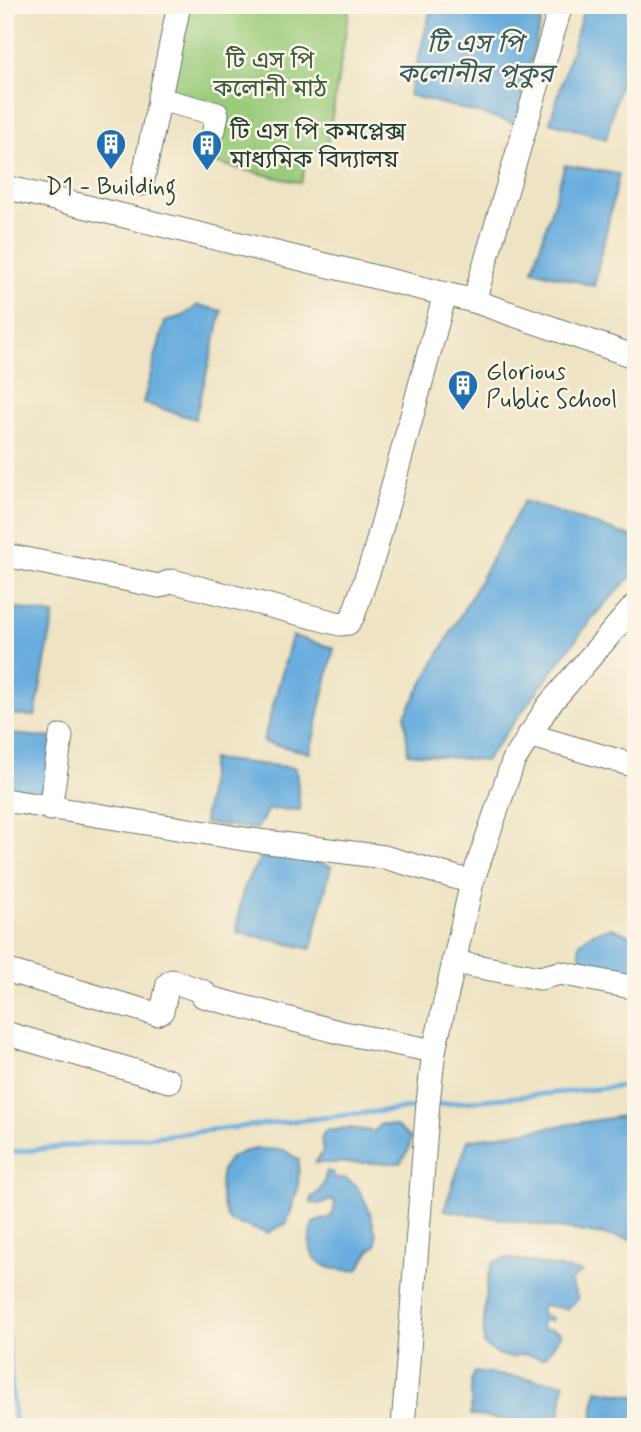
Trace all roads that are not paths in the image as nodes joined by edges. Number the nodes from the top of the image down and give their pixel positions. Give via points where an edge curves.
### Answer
1 (179, 5) edge
2 (561, 5) edge
3 (159, 99) junction
4 (214, 130) dead end
5 (142, 184) dead end
6 (5, 187) edge
7 (446, 294) junction
8 (474, 301) junction
9 (636, 357) edge
10 (5, 555) edge
11 (636, 604) edge
12 (61, 736) dead end
13 (529, 736) junction
14 (636, 766) edge
15 (5, 800) edge
16 (50, 809) junction
17 (472, 881) junction
18 (453, 962) junction
19 (5, 970) edge
20 (636, 988) edge
21 (5, 1033) edge
22 (434, 1051) junction
23 (169, 1082) dead end
24 (403, 1427) edge

1 - 3 street
2 - 8 street
3 - 4 street via 217,114
3 - 5 street
6 - 7 street
7 - 8 street
7 - 10 street via 374,555 348,623 172,581 159,586
8 - 9 street
11 - 13 street via 548,706
12 - 16 street
13 - 14 street
13 - 17 street via 513,762
15 - 16 street
16 - 17 street via 384,857
17 - 18 street
18 - 20 street via 540,978 559,973
18 - 22 street
19 - 22 street via 156,1014 162,1011 172,981 204,992 203,996 339,1032
21 - 23 street
22 - 24 street

